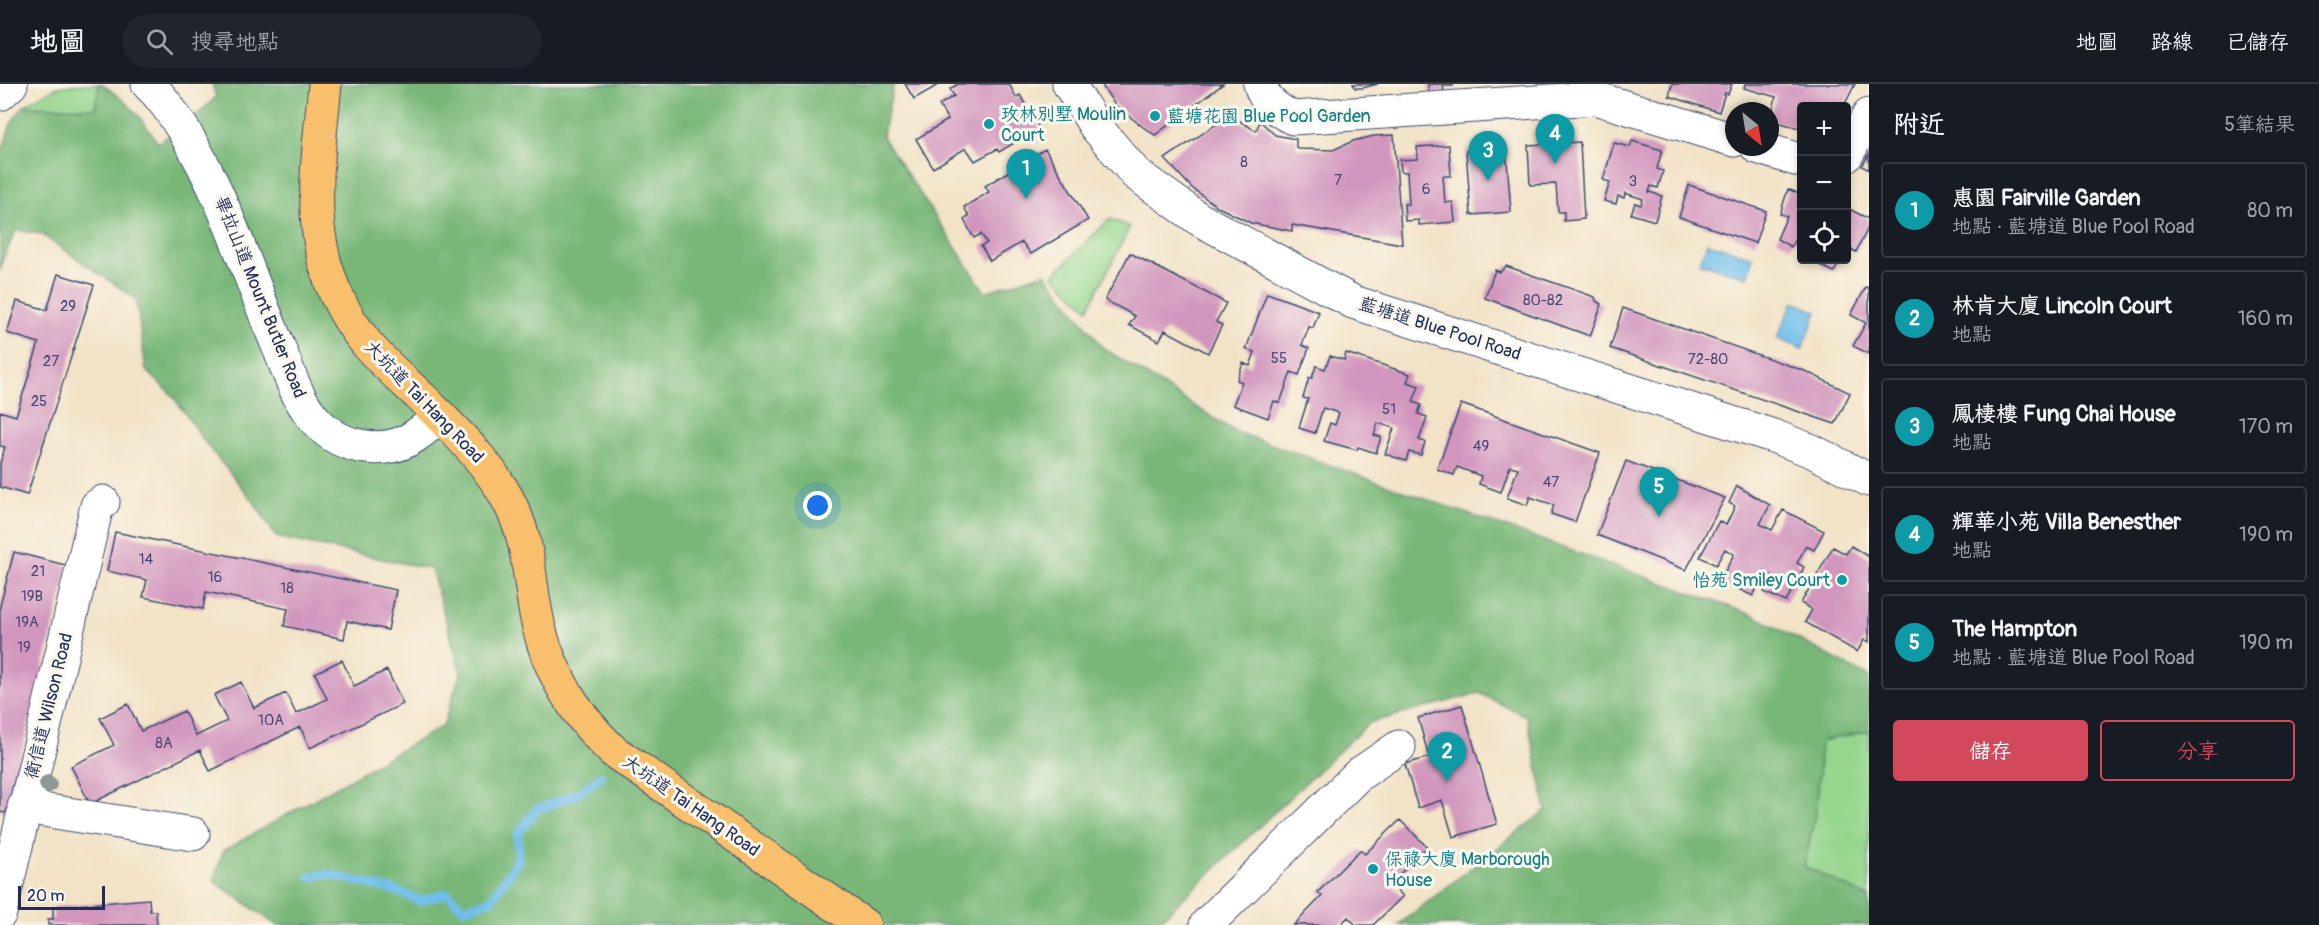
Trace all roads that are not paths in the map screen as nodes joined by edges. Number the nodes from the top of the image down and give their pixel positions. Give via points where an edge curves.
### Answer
1 (11, 84) edge
2 (148, 84) edge
3 (325, 84) edge
4 (1069, 84) edge
5 (1260, 84) edge
6 (0, 94) edge
7 (1869, 115) edge
8 (1725, 137) edge
9 (1851, 147) edge
10 (1779, 154) edge
11 (1797, 159) edge
12 (440, 416) junction
13 (1869, 480) edge
14 (103, 502) dead end
15 (1400, 747) dead end
16 (14, 823) edge
17 (193, 834) dead end
18 (0, 913) edge
19 (864, 925) edge
20 (1206, 925) edge

1 - 6 street
2 - 12 street, 畢拉山道 Mount Butler Road via 167,105 212,182 300,399 320,425 347,442 382,448 414,437
3 - 12 main road, 大坑道 Tai Hang Road via 316,209 326,265 346,312 363,338
4 - 13 street, 藍塘道 Blue Pool Road via 1096,127 1136,174 1199,219 1353,302 1773,436
5 - 8 street via 1275,109 1293,118 1595,98
7 - 9 street
10 - 11 street
12 - 19 main road, 大坑道 Tai Hang Road via 486,465 514,511 528,558 542,644 563,692 584,720 634,767
14 - 16 street, 衛信道 Wilson Road via 97,506
15 - 20 street via 1358,775
16 - 17 street
16 - 18 street, 衛信道 Wilson Road

